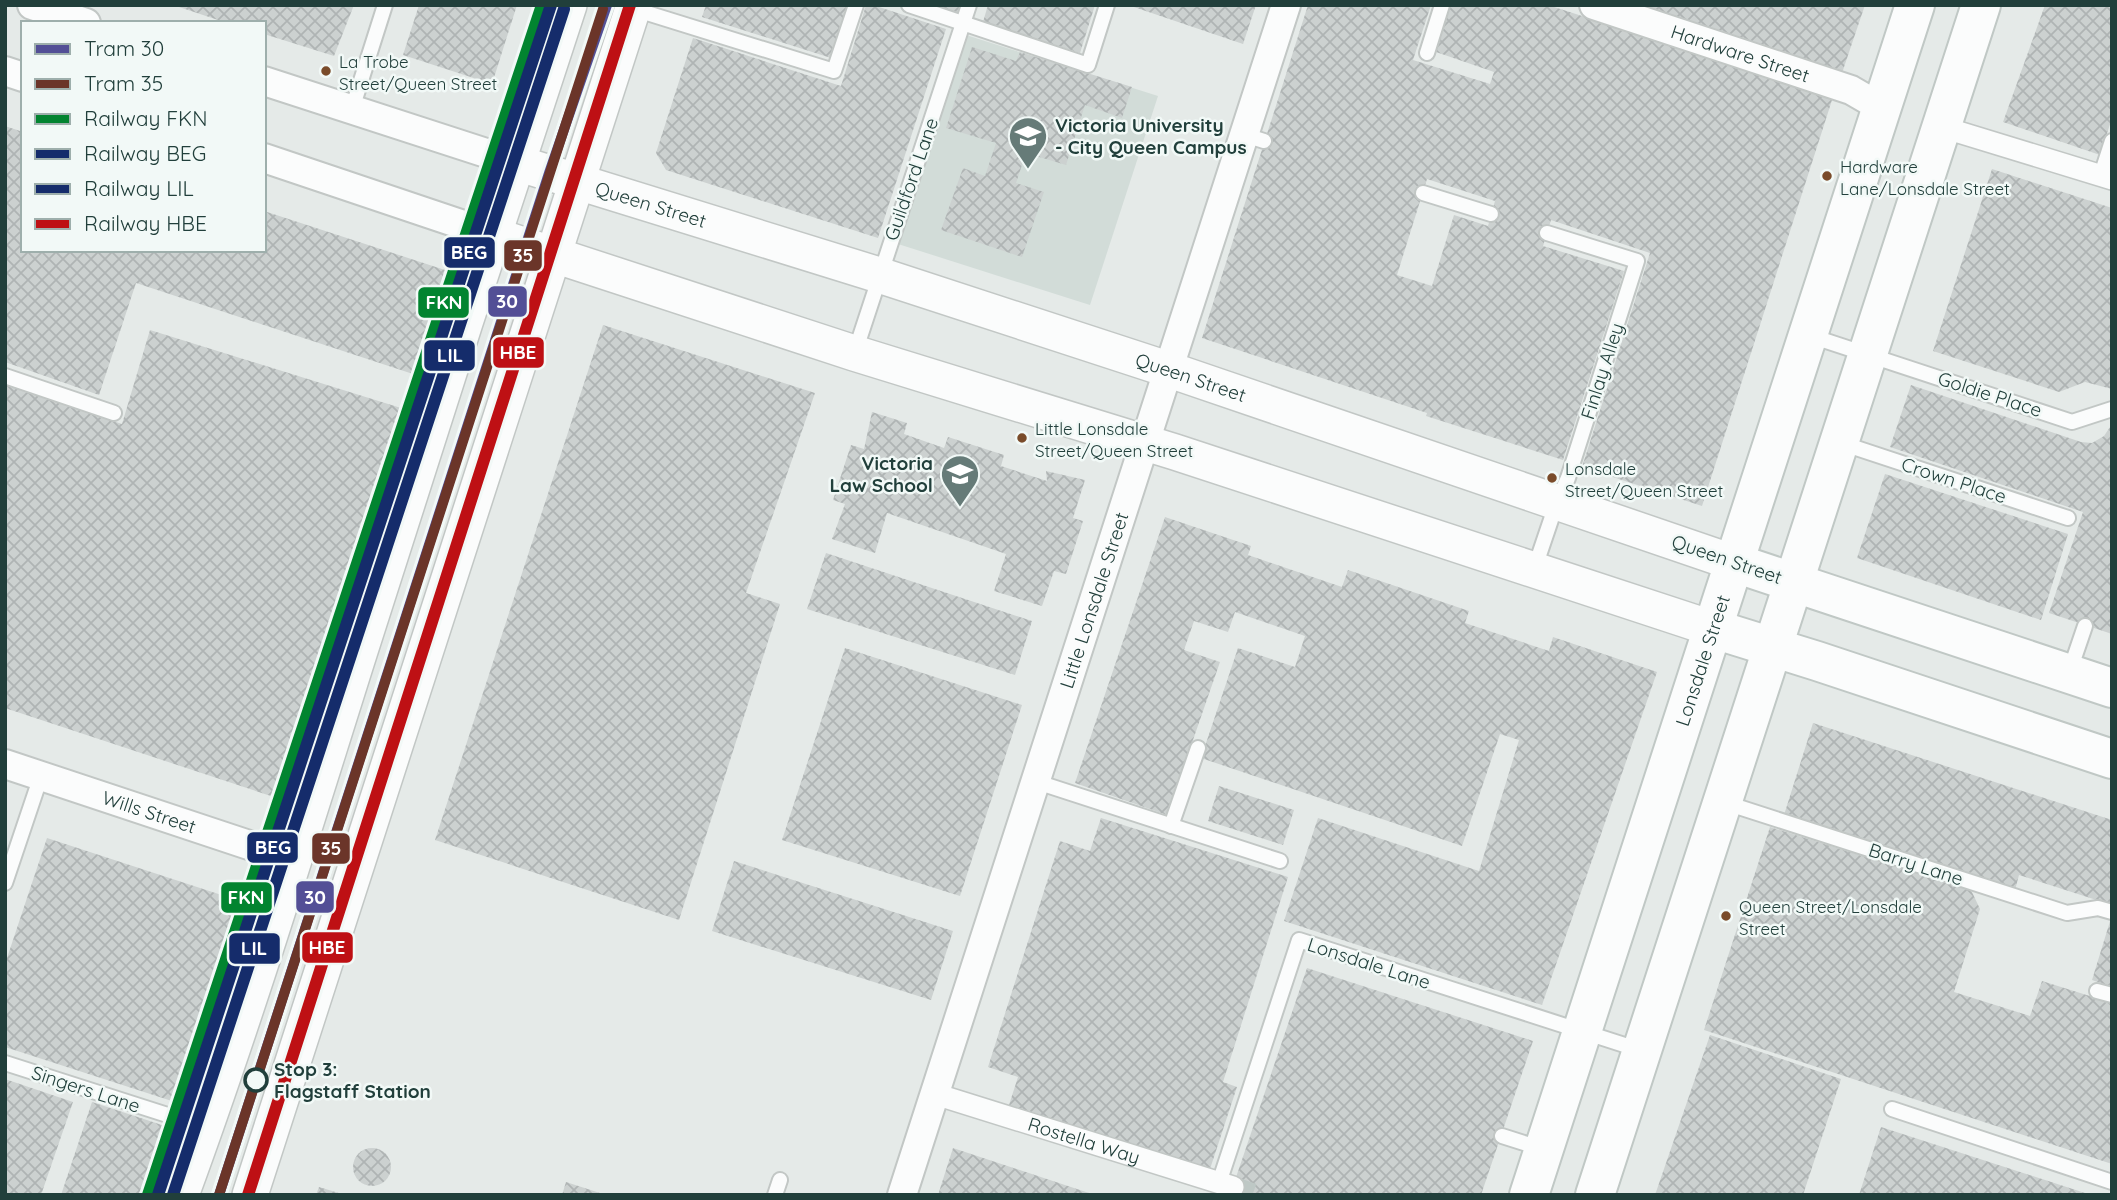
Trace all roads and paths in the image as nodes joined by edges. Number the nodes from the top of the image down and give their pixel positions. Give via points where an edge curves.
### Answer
1 (32, 5) edge
2 (385, 5) edge
3 (569, 5) edge
4 (856, 5) edge
5 (909, 5) edge
6 (969, 5) edge
7 (1107, 5) edge
8 (1286, 5) edge
9 (1442, 5) edge
10 (1594, 5) edge
11 (1915, 5) edge
12 (1981, 5) edge
13 (633, 7) edge
14 (80, 21) edge
15 (963, 24) junction
16 (1427, 53) dead end
17 (266, 82) edge
18 (1882, 108) junction
19 (352, 109) junction
20 (1941, 127) junction
21 (2112, 141) edge
22 (266, 159) edge
23 (517, 163) junction
24 (2106, 177) edge
25 (578, 183) junction
26 (1423, 193) dead end
27 (1491, 214) dead end
28 (1547, 233) dead end
29 (493, 236) junction
30 (552, 256) junction
31 (879, 275) junction
32 (1809, 335) junction
33 (854, 353) junction
34 (1867, 354) junction
35 (1170, 370) junction
36 (5, 376) edge
37 (2112, 409) edge
38 (114, 413) dead end
39 (1840, 442) junction
40 (1146, 443) junction
41 (1557, 502) junction
42 (2068, 518) dead end
43 (1735, 563) junction
44 (1534, 570) junction
45 (1794, 582) junction
46 (2085, 626) dead end
47 (1714, 629) junction
48 (1772, 647) junction
49 (2069, 674) junction
50 (2112, 688) edge
51 (1198, 748) dead end
52 (2112, 759) edge
53 (5, 764) edge
54 (41, 776) junction
55 (1037, 782) junction
56 (1722, 802) junction
57 (1171, 826) junction
58 (294, 860) junction
59 (1280, 861) dead end
60 (5, 883) edge
61 (2112, 912) edge
62 (1582, 1031) junction
63 (1642, 1050) junction
64 (5, 1063) edge
65 (935, 1094) junction
66 (1892, 1109) dead end
67 (206, 1128) junction
68 (1502, 1136) dead end
69 (1544, 1149) junction
70 (780, 1180) dead end
71 (2112, 1182) edge
72 (1226, 1185) joint
73 (181, 1195) edge
74 (250, 1195) edge
75 (775, 1195) edge
76 (902, 1195) edge
77 (1529, 1195) edge
78 (1595, 1195) edge

1 - 14 street
2 - 19 lane
3 - 23 street
4 - 13 lane via 834,71
5 - 15 lane
6 - 15 lane, Guildford Lane
7 - 15 lane via 1088,65
8 - 35 street, Little Lonsdale Street via 1255,138
9 - 16 lane
10 - 18 street, Hardware Street via 1851,90
11 - 18 main road, Lonsdale Street
12 - 20 main road
13 - 25 street
15 - 31 lane, Guildford Lane
17 - 19 street, Queen Street
18 - 20 main road
18 - 32 main road, Lonsdale Street
19 - 23 street, Queen Street
20 - 24 street
20 - 34 main road
21 - 24 lane
22 - 29 street
23 - 25 street, Queen Street
23 - 29 street
25 - 30 street
25 - 31 street, Queen Street
26 - 27 lane
28 - 41 lane, Finlay Alley via 1637,261
29 - 30 street
29 - 58 street
30 - 33 street
30 - 74 street
31 - 33 lane, Guildford Lane
31 - 35 street, Queen Street
32 - 34 lane, Goldie Place
32 - 43 main road, Lonsdale Street
33 - 40 street
34 - 37 lane, Goldie Place via 2072,422
34 - 39 main road
35 - 40 street, Little Lonsdale Street
35 - 41 street, Queen Street
36 - 38 lane
39 - 42 lane, Crown Place
39 - 45 main road
40 - 44 street
40 - 55 street, Little Lonsdale Street
41 - 43 street, Queen Street
41 - 44 lane, Finlay Alley
43 - 45 main road, Queen Street
43 - 47 main road, Lonsdale Street
44 - 47 street
45 - 48 main road
45 - 49 main road, Queen Street
46 - 49 lane
47 - 48 main road
47 - 62 main road, Lonsdale Street
48 - 52 main road
48 - 56 main road
49 - 50 main road, Queen Street
51 - 57 lane
53 - 54 street, Wills Street
54 - 58 street, Wills Street
54 - 60 lane
55 - 57 lane
55 - 65 street, Little Lonsdale Street
56 - 61 lane, Barry Lane via 2067,913 2098,908
56 - 63 main road
57 - 59 lane
58 - 67 street
62 - 63 lane, Lonsdale Lane
62 - 69 main road, Lonsdale Street
62 - 72 lane, Lonsdale Lane via 1299,940
63 - 78 main road
64 - 67 lane, Singers Lane
65 - 72 street, Rostella Way
65 - 76 street, Little Lonsdale Street
66 - 71 lane
67 - 73 street
68 - 69 lane
69 - 77 main road, Lonsdale Street
70 - 75 lane

